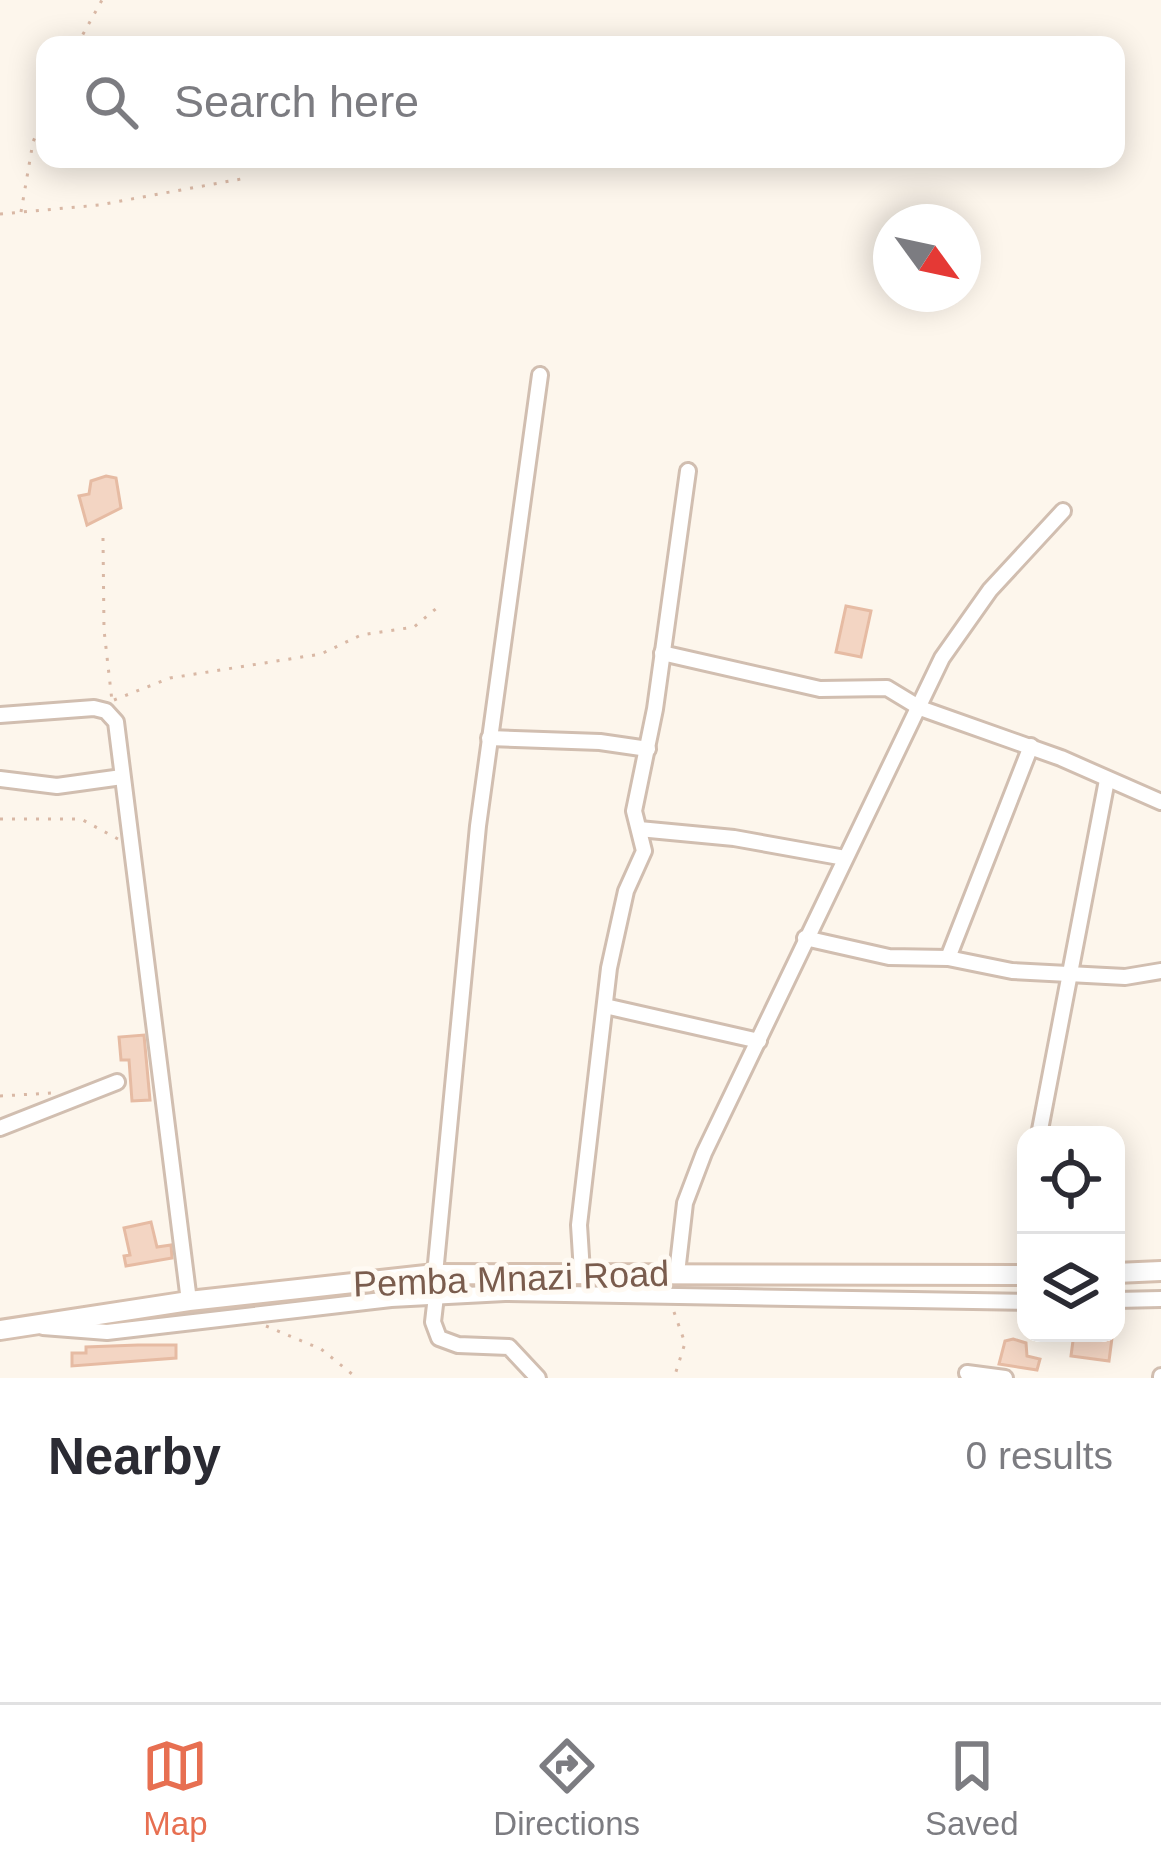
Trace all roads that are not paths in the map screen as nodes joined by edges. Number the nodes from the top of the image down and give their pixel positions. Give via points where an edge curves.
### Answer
1 (541, 375) dead end
2 (688, 470) dead end
3 (1063, 511) dead end
4 (662, 653) junction
5 (920, 708) junction
6 (0, 716) edge
7 (488, 738) junction
8 (1031, 746) junction
9 (648, 749) junction
10 (122, 777) junction
11 (0, 779) edge
12 (1107, 780) junction
13 (1161, 802) edge
14 (639, 829) junction
15 (845, 859) junction
16 (805, 938) junction
17 (948, 958) junction
18 (1161, 971) edge
19 (1068, 976) junction
20 (605, 1006) junction
21 (759, 1041) junction
22 (117, 1082) dead end
23 (1041, 1126) edge
24 (0, 1128) edge
25 (1161, 1271) edge
26 (582, 1272) junction
27 (676, 1273) junction
28 (1125, 1273) edge
29 (435, 1274) junction
30 (1017, 1275) edge
31 (436, 1296) junction
32 (1161, 1298) edge
33 (1125, 1300) edge
34 (189, 1301) junction
35 (1017, 1302) edge
36 (44, 1327) junction
37 (0, 1330) edge
38 (968, 1373) dead end
39 (538, 1378) edge
40 (1005, 1378) edge

1 - 7 street
2 - 4 street
3 - 5 street via 960,627
4 - 5 street via 834,691 886,688
4 - 9 street
5 - 8 street
5 - 15 street
6 - 10 street via 112,708
7 - 9 street
7 - 29 street
8 - 12 street
8 - 17 street
9 - 14 street via 634,811
10 - 11 street via 57,786
10 - 34 street
12 - 13 street
12 - 19 street
14 - 15 street
14 - 20 street via 644,851 626,891
15 - 16 street
16 - 17 street via 889,957
16 - 21 street
17 - 19 street
18 - 19 street
19 - 23 street
20 - 21 street
20 - 26 street via 579,1226
21 - 27 street via 685,1203
22 - 24 street
25 - 28 main road
26 - 27 main road, Pemba Mnazi Road
26 - 29 main road, Pemba Mnazi Road
27 - 30 main road, Pemba Mnazi Road
29 - 34 main road, Pemba Mnazi Road
31 - 35 street
31 - 36 street via 107,1332
31 - 39 street via 439,1338 509,1347
32 - 33 street
34 - 36 main road, Pemba Mnazi Road
36 - 37 main road, Pemba Mnazi Road
38 - 40 street

